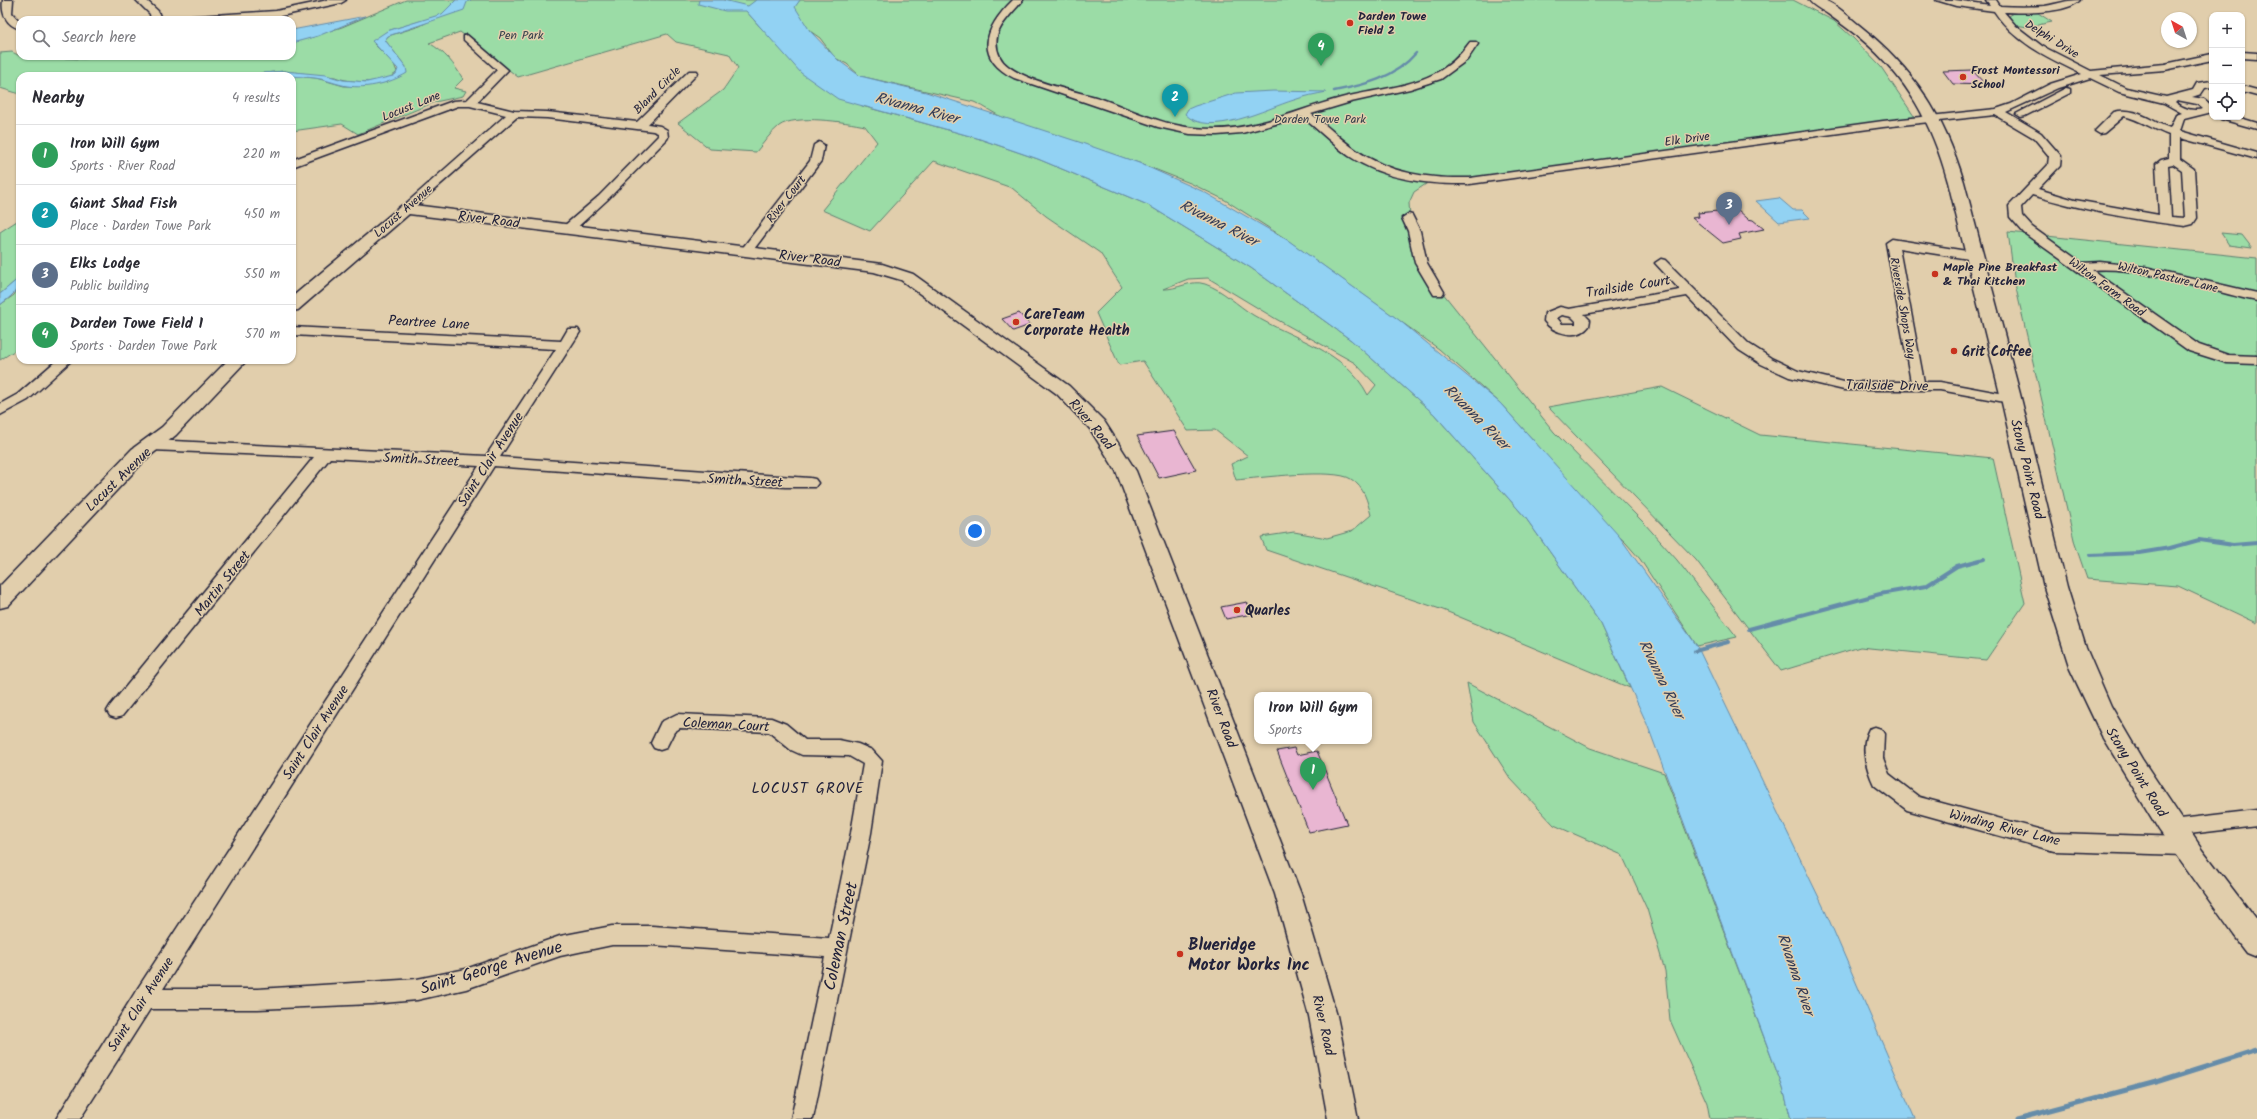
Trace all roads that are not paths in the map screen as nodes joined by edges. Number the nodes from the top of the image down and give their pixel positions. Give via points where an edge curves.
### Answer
1 (8, 0) edge
2 (141, 0) edge
3 (341, 0) edge
4 (1018, 0) edge
5 (1815, 0) edge
6 (1941, 0) edge
7 (2041, 0) edge
8 (2075, 0) edge
9 (1993, 4) edge
10 (266, 5) dead end
11 (2053, 6) junction
12 (259, 15) junction
13 (155, 16) edge
14 (244, 16) edge
15 (16, 23) edge
16 (467, 38) dead end
17 (1473, 44) dead end
18 (2245, 56) edge
19 (2257, 56) edge
20 (2209, 58) edge
21 (2165, 67) junction
22 (693, 73) dead end
23 (2089, 74) junction
24 (2102, 80) junction
25 (2209, 84) edge
26 (2245, 91) edge
27 (2197, 92) junction
28 (2257, 94) edge
29 (2174, 100) junction
30 (470, 103) junction
31 (2207, 110) edge
32 (1997, 112) junction
33 (1302, 113) junction
34 (514, 114) junction
35 (2008, 118) junction
36 (2180, 118) junction
37 (2245, 118) edge
38 (1942, 119) junction
39 (2236, 120) edge
40 (2257, 121) edge
41 (640, 126) junction
42 (2257, 126) edge
43 (2100, 131) dead end
44 (2174, 133) junction
45 (819, 145) dead end
46 (2257, 156) edge
47 (2175, 160) junction
48 (296, 163) edge
49 (2029, 190) junction
50 (406, 209) junction
51 (1408, 218) dead end
52 (2164, 220) junction
53 (568, 229) junction
54 (747, 250) junction
55 (1975, 256) junction
56 (1661, 263) dead end
57 (2078, 267) junction
58 (1438, 292) dead end
59 (1690, 292) junction
60 (2257, 297) edge
61 (296, 303) edge
62 (1571, 312) dead end
63 (296, 331) edge
64 (569, 338) joint
65 (2257, 360) edge
66 (60, 364) edge
67 (234, 364) edge
68 (1918, 384) junction
69 (2010, 399) junction
70 (0, 410) edge
71 (152, 445) junction
72 (325, 454) junction
73 (488, 462) junction
74 (810, 483) dead end
75 (0, 600) edge
76 (116, 711) dead end
77 (1875, 734) dead end
78 (660, 743) dead end
79 (867, 754) joint
80 (2257, 818) edge
81 (2172, 828) junction
82 (2184, 846) junction
83 (2257, 943) edge
84 (838, 948) junction
85 (144, 998) junction
86 (66, 1119) edge
87 (802, 1119) edge
88 (1343, 1119) edge

1 - 15 street via 6,13 8,18
2 - 13 street
3 - 12 street via 276,14
4 - 33 street via 996,24 992,40 998,62 1018,76 1154,123 1191,131 1239,130
5 - 38 main road, Stony Point Road via 1852,25 1884,53
6 - 9 street
7 - 11 street
8 - 11 street
9 - 11 street via 2023,9
9 - 23 street, Delphi Drive via 2004,21 2025,40 2058,60
10 - 12 street
12 - 14 street
16 - 30 street via 503,70
17 - 33 street via 1455,66 1425,82
18 - 19 street
20 - 21 street
21 - 23 street, Elk Drive
21 - 24 street
22 - 41 street, Bland Circle
23 - 24 street, Delphi Drive
23 - 32 street, Elk Drive via 2054,86 2015,106
24 - 29 street, Delphi Drive via 2107,84
24 - 35 street via 2075,88 2025,113
25 - 27 street via 2201,85
26 - 28 street
27 - 29 street
27 - 31 street
29 - 31 street, Delphi Drive via 2194,99
29 - 36 street
30 - 34 street, Locust Lane
30 - 48 street, Locust Lane via 444,107
31 - 36 street
32 - 35 street, Wilton Farm Road
32 - 38 street, Elk Drive
33 - 38 street, Elk Drive via 1369,163 1406,176 1470,182 1883,124
34 - 41 street, Locust Lane
34 - 50 street, Locust Avenue
35 - 38 street via 1970,123
35 - 49 street, Wilton Farm Road via 2037,135 2050,147 2055,156 2054,166
36 - 44 street
37 - 40 street
38 - 55 main road, Stony Point Road via 1954,180
39 - 42 street
41 - 53 street, Locust Lane via 656,128 663,132 663,137
43 - 44 street via 2118,114 2124,112
44 - 46 street
44 - 47 street
45 - 54 street, River Court via 815,161
47 - 52 street via 2162,164
47 - 52 street via 2188,169 2191,218 2189,222
49 - 52 street via 2091,207
49 - 57 street, Wilton Farm Road via 2015,206 2016,217 2028,230
50 - 53 street, River Road
50 - 61 street, Locust Avenue
51 - 58 street via 1414,231 1423,268
53 - 54 street, River Road
54 - 88 street, River Road via 858,263 907,277 1063,390 1086,413 1113,447 1131,480 1288,894 1323,1016
55 - 68 street, Riverside Shops Way via 1892,243
55 - 69 main road, Stony Point Road
56 - 59 street, Trailside Drive
57 - 60 street, Wilton Pasture Lane via 2098,264 2121,266
57 - 65 street, Wilton Farm Road via 2194,348 2227,359
59 - 62 street, Trailside Court
59 - 68 street, Trailside Drive via 1744,347 1781,368 1811,379 1844,386
63 - 64 street, Peartree Lane
64 - 73 street, Saint Clair Avenue
66 - 70 street via 23,397
67 - 71 street, Locust Avenue via 191,410
68 - 69 street, Trailside Drive via 1956,388
69 - 81 main road, Stony Point Road via 2065,621 2084,675 2112,733
71 - 72 street, Smith Street
71 - 75 street, Locust Avenue via 139,454
72 - 73 street, Smith Street
72 - 76 street, Martin Street
73 - 74 street, Smith Street
73 - 85 street, Saint Clair Avenue
77 - 82 street, Winding River Lane via 1874,758 1881,779 1914,804 2054,842
78 - 79 street, Coleman Court via 667,727 677,721 771,725 802,747 858,750
79 - 84 street, Coleman Street via 873,761 872,771
80 - 81 street
81 - 82 main road, Stony Point Road
82 - 83 main road, Stony Point Road
84 - 85 street, Saint George Avenue via 782,947 627,934 569,943 480,974 408,992 261,1000 199,1001
84 - 87 street, Coleman Street
85 - 86 street, Saint Clair Avenue

